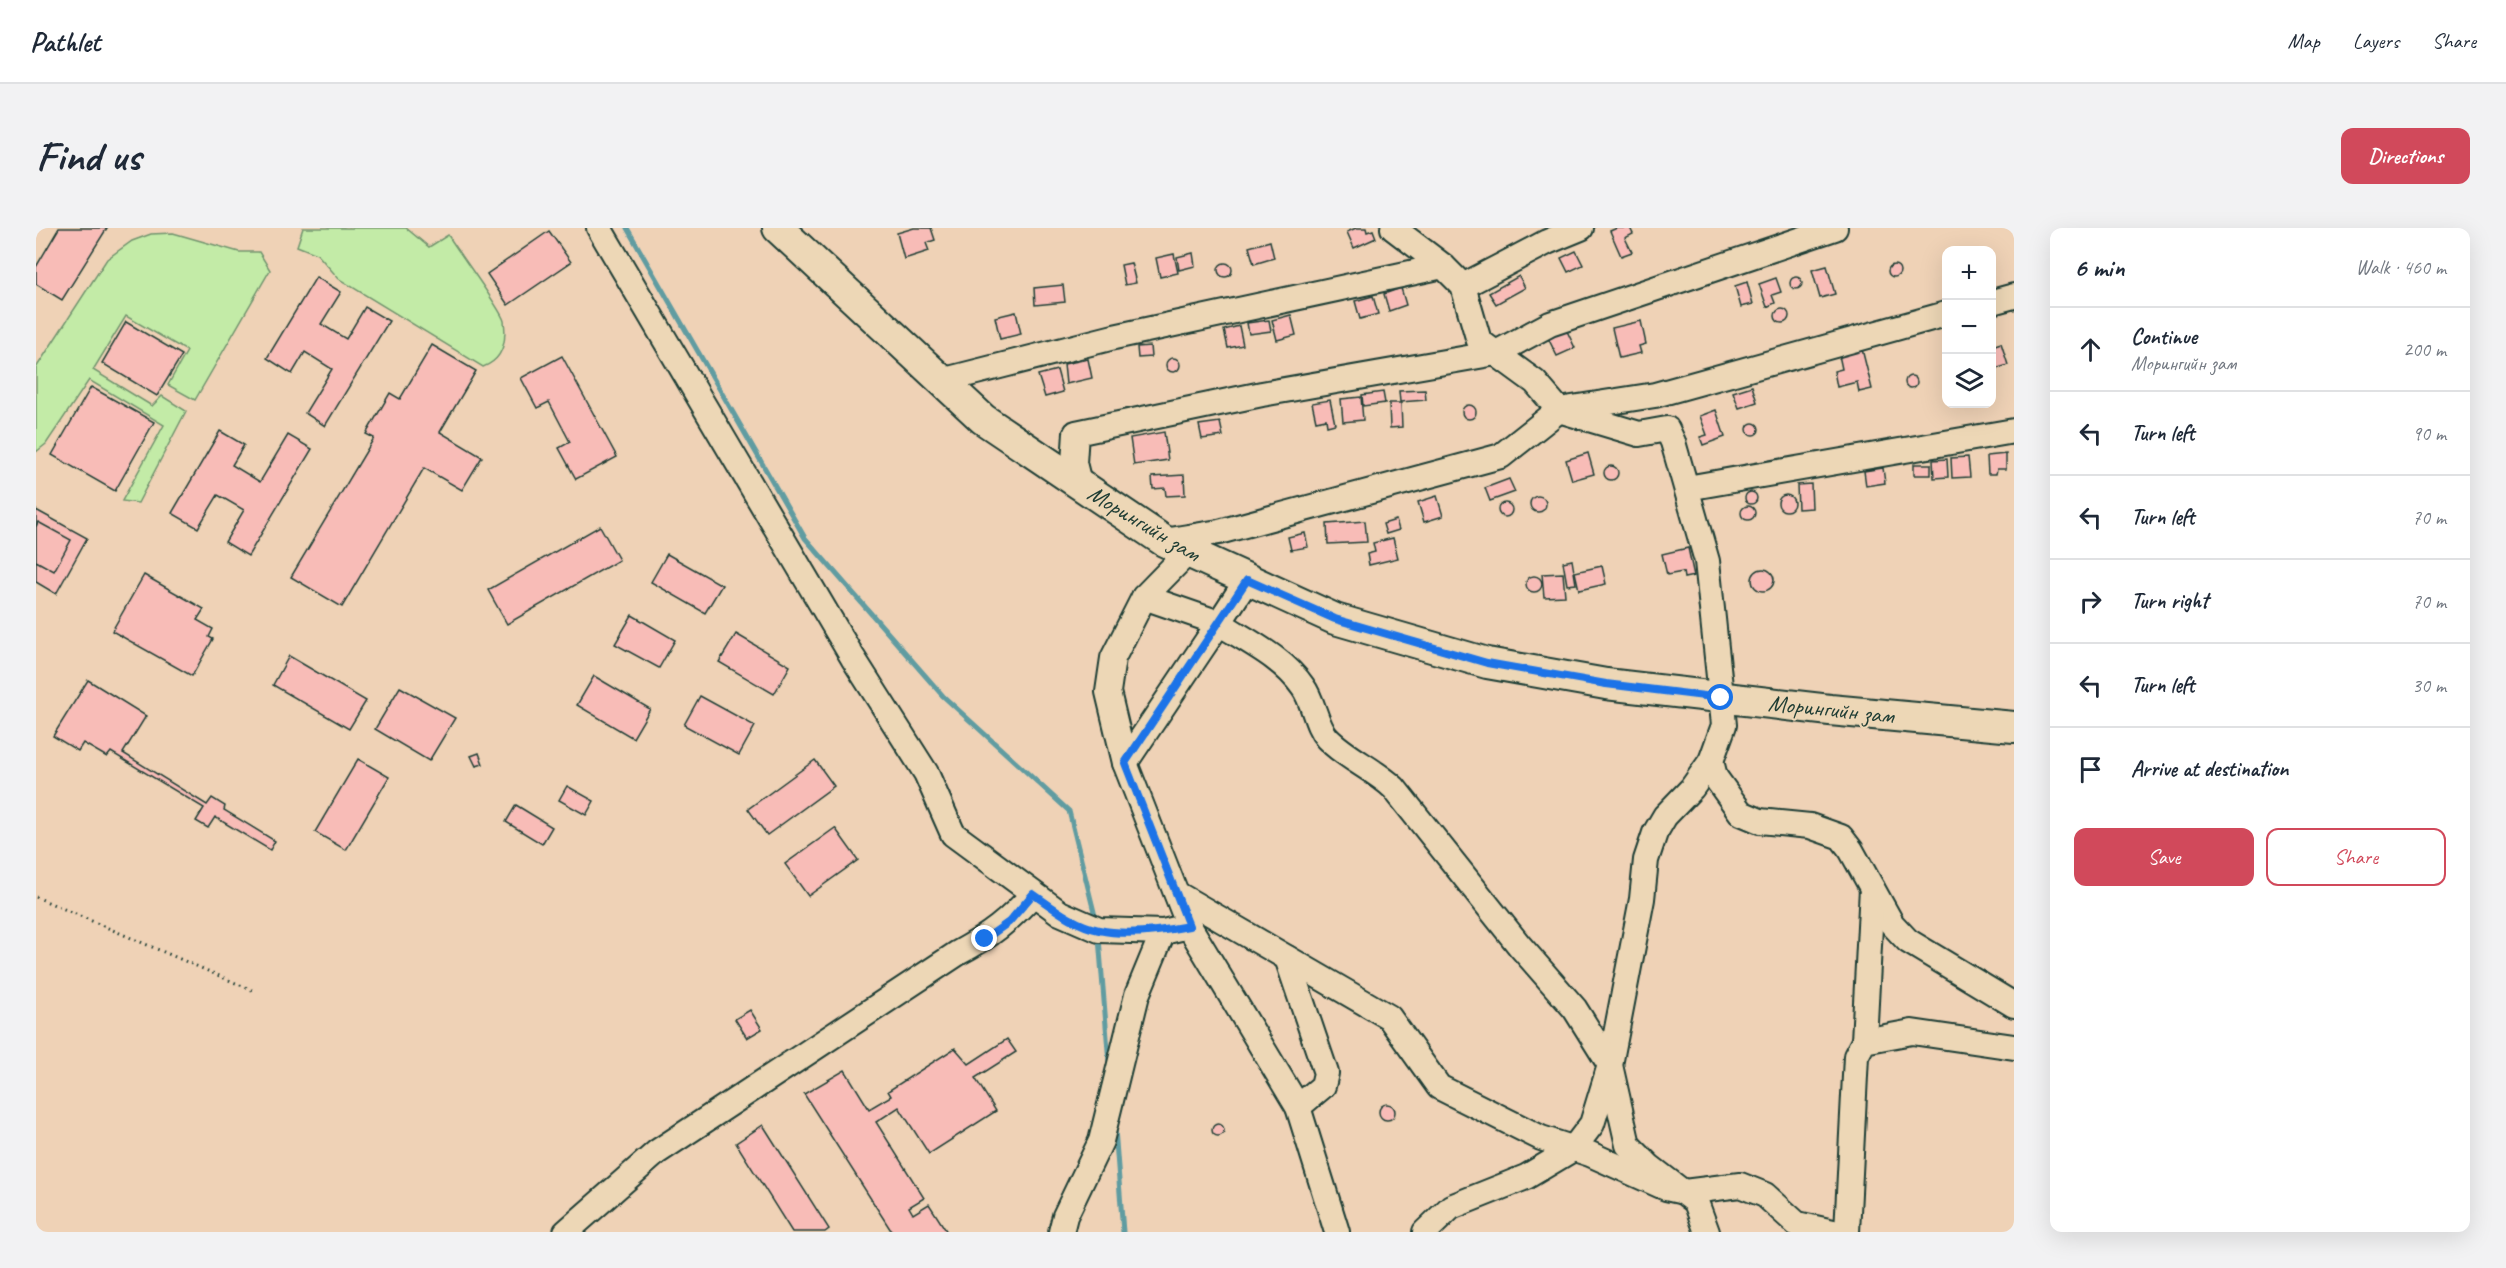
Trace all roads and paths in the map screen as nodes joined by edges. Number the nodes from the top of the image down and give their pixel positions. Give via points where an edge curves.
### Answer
1 (599, 228) edge
2 (1393, 228) edge
3 (1581, 228) edge
4 (1835, 228) edge
5 (788, 231) edge
6 (1443, 266) junction
7 (1463, 286) junction
8 (2014, 296) edge
9 (1996, 301) edge
10 (1942, 315) edge
11 (1496, 353) junction
12 (941, 381) junction
13 (1559, 410) junction
14 (2014, 431) edge
15 (1079, 483) junction
16 (1687, 488) junction
17 (1176, 546) junction
18 (1247, 580) junction
19 (1144, 597) junction
20 (1219, 622) junction
21 (1721, 698) junction
22 (2014, 727) edge
23 (1711, 761) junction
24 (1125, 763) junction
25 (1872, 888) junction
26 (1033, 894) junction
27 (1177, 894) junction
28 (36, 897) edge
29 (1189, 926) junction
30 (1163, 932) junction
31 (1287, 957) junction
32 (252, 990) dead end
33 (2014, 1005) edge
34 (1864, 1041) junction
35 (2014, 1047) edge
36 (1610, 1065) junction
37 (1298, 1107) junction
38 (1573, 1149) junction
39 (1684, 1192) junction
40 (567, 1232) edge
41 (1061, 1232) edge
42 (1337, 1232) edge
43 (1425, 1232) edge
44 (1707, 1232) edge
45 (1833, 1232) edge
46 (1847, 1232) edge

1 - 26 street via 853,658 926,773 953,834
2 - 6 street
3 - 7 street
4 - 11 street via 1550,324
5 - 12 main road, Морингийн зам
6 - 7 street
6 - 12 street via 1114,338
7 - 11 street via 1479,340
8 - 9 street
10 - 13 street via 1655,394
11 - 13 street via 1535,382
11 - 15 street via 1262,394 1076,433 1074,463
12 - 15 main road, Морингийн зам via 982,419
13 - 16 street via 1639,434 1666,429
13 - 17 street via 1502,456
14 - 16 street
15 - 17 main road, Морингийн зам
16 - 21 street via 1707,561
17 - 18 main road, Морингийн зам
17 - 19 street
18 - 20 street
18 - 21 main road, Морингийн зам via 1335,619 1487,663 1606,684
19 - 20 street
19 - 24 street via 1113,658 1108,692
20 - 24 street
20 - 36 street via 1283,664 1304,689 1325,735 1394,788 1518,945 1575,1009
21 - 22 main road, Морингийн зам
21 - 23 street via 1724,725
23 - 25 street via 1715,777 1741,813 1760,820 1810,826 1841,837
23 - 36 street via 1665,816 1646,860
24 - 27 street
25 - 33 street via 1892,924 1908,941
25 - 34 street
26 - 30 street via 1060,913 1099,930
26 - 40 street via 1009,922 985,939 657,1152
27 - 29 street
27 - 31 street
28 - 32 path
29 - 30 street
29 - 37 street
30 - 41 street via 1137,995 1101,1142
31 - 37 street via 1326,1073 1323,1086
31 - 38 street via 1389,1017 1439,1088 1541,1138
34 - 35 street via 1912,1032
34 - 46 street via 1856,1056
36 - 38 street via 1592,1124
36 - 39 street via 1628,1144 1649,1166
37 - 42 street
38 - 39 street
38 - 43 street via 1526,1178 1451,1207
39 - 44 street via 1696,1202
39 - 45 street via 1740,1185 1765,1195 1797,1224

